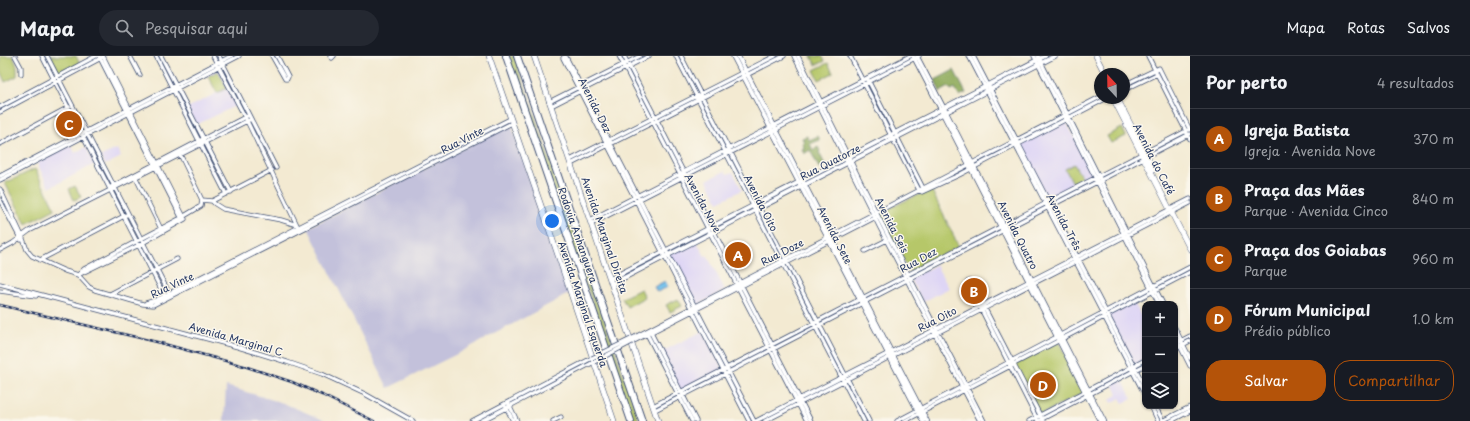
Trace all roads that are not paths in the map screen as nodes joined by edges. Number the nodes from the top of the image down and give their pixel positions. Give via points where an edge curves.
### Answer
1 (15, 56) edge
2 (42, 56) edge
3 (47, 56) edge
4 (101, 56) edge
5 (130, 56) edge
6 (156, 56) edge
7 (161, 56) edge
8 (214, 56) edge
9 (219, 56) edge
10 (231, 56) edge
11 (239, 56) edge
12 (272, 56) edge
13 (277, 56) edge
14 (330, 56) edge
15 (334, 56) edge
16 (489, 56) edge
17 (506, 56) edge
18 (517, 56) edge
19 (534, 56) edge
20 (619, 56) edge
21 (624, 56) edge
22 (640, 56) edge
23 (648, 56) edge
24 (676, 56) edge
25 (681, 56) edge
26 (733, 56) edge
27 (738, 56) edge
28 (775, 56) edge
29 (784, 56) edge
30 (794, 56) edge
31 (798, 56) edge
32 (850, 56) edge
33 (910, 56) edge
34 (969, 56) edge
35 (973, 56) edge
36 (1034, 56) edge
37 (1046, 56) edge
38 (1055, 56) edge
39 (1092, 56) edge
40 (1096, 56) edge
41 (1148, 56) edge
42 (916, 57) edge
43 (1039, 61) edge
44 (220, 64) junction
45 (626, 65) junction
46 (1098, 68) edge
47 (1102, 68) edge
48 (1156, 71) junction
49 (21, 74) dead end
50 (745, 74) junction
51 (140, 75) dead end
52 (57, 76) junction
53 (53, 78) junction
54 (59, 81) junction
55 (866, 81) junction
56 (1130, 82) edge
57 (55, 83) junction
58 (1130, 86) edge
59 (174, 87) junction
60 (580, 88) junction
61 (988, 88) junction
62 (700, 97) junction
63 (1094, 101) edge
64 (550, 104) junction
65 (1094, 104) edge
66 (1116, 104) edge
67 (1120, 104) edge
68 (821, 105) junction
69 (70, 106) junction
70 (0, 107) edge
71 (129, 111) junction
72 (943, 111) junction
73 (0, 112) edge
74 (1066, 117) junction
75 (248, 118) junction
76 (654, 120) junction
77 (511, 121) junction
78 (773, 129) junction
79 (1189, 131) edge
80 (84, 134) junction
81 (894, 136) junction
82 (1190, 139) edge
83 (202, 142) junction
84 (608, 143) junction
85 (1016, 143) junction
86 (0, 144) edge
87 (728, 152) junction
88 (180, 153) junction
89 (1144, 155) junction
90 (848, 160) junction
91 (570, 162) junction
92 (157, 165) junction
93 (972, 166) junction
94 (276, 168) junction
95 (271, 170) junction
96 (682, 175) junction
97 (0, 176) edge
98 (136, 178) junction
99 (274, 178) junction
100 (1098, 178) junction
101 (0, 180) edge
102 (801, 184) junction
103 (112, 188) junction
104 (0, 189) edge
105 (922, 190) junction
106 (230, 192) junction
107 (226, 194) junction
108 (637, 198) junction
109 (1190, 199) edge
110 (0, 200) edge
111 (212, 201) junction
112 (202, 202) junction
113 (1190, 203) edge
114 (1048, 205) junction
115 (756, 207) junction
116 (7, 208) junction
117 (1172, 210) junction
118 (0, 212) edge
119 (126, 215) junction
120 (875, 215) junction
121 (183, 219) junction
122 (591, 222) junction
123 (298, 226) junction
124 (1003, 228) junction
125 (162, 230) junction
126 (711, 230) junction
127 (1125, 234) junction
128 (20, 237) junction
129 (830, 238) junction
130 (888, 240) junction
131 (140, 242) junction
132 (1190, 243) edge
133 (1190, 249) edge
134 (0, 250) edge
135 (865, 251) dead end
136 (665, 254) junction
137 (177, 259) dead end
138 (1076, 259) junction
139 (40, 260) junction
140 (785, 262) junction
141 (1190, 268) edge
142 (156, 269) junction
143 (152, 272) junction
144 (1190, 272) edge
145 (78, 275) junction
146 (907, 277) junction
147 (611, 282) junction
148 (1031, 283) junction
149 (0, 284) edge
150 (739, 285) junction
151 (972, 287) dead end
152 (1153, 288) junction
153 (0, 291) edge
154 (110, 294) junction
155 (170, 294) junction
156 (45, 297) junction
157 (165, 297) junction
158 (862, 301) junction
159 (1158, 301) edge
160 (1161, 301) edge
161 (694, 308) junction
162 (982, 308) junction
163 (1105, 314) junction
164 (817, 324) junction
165 (648, 332) junction
166 (936, 332) junction
167 (1190, 336) edge
168 (1059, 338) junction
169 (631, 341) junction
170 (1190, 341) edge
171 (1180, 343) edge
172 (771, 347) junction
173 (890, 354) junction
174 (1190, 358) edge
175 (593, 360) junction
176 (1142, 362) edge
177 (1010, 363) junction
178 (1142, 366) edge
179 (1190, 366) edge
180 (1133, 369) junction
181 (726, 371) junction
182 (844, 378) junction
183 (1142, 382) edge
184 (965, 387) junction
185 (1142, 388) edge
186 (1088, 392) junction
187 (680, 394) junction
188 (799, 401) junction
189 (507, 405) junction
190 (1190, 407) edge
191 (654, 408) junction
192 (1152, 409) edge
193 (1157, 409) edge
194 (920, 411) junction
195 (1190, 411) edge
196 (561, 417) dead end
197 (1039, 419) edge
198 (413, 421) edge
199 (472, 421) edge
200 (481, 421) edge
201 (513, 421) edge
202 (517, 421) edge
203 (553, 421) edge
204 (614, 421) edge
205 (631, 421) edge
206 (642, 421) edge
207 (658, 421) edge
208 (692, 421) edge
209 (696, 421) edge
210 (749, 421) edge
211 (755, 421) edge
212 (765, 421) edge
213 (807, 421) edge
214 (811, 421) edge
215 (864, 421) edge
216 (869, 421) edge
217 (897, 421) edge
218 (905, 421) edge
219 (923, 421) edge
220 (927, 421) edge
221 (980, 421) edge
222 (984, 421) edge
223 (1029, 421) edge
224 (1100, 421) edge
225 (1104, 421) edge
226 (1158, 421) edge
227 (1163, 421) edge
228 (1171, 421) edge

1 - 49 street via 21,67
2 - 53 street
3 - 52 street
4 - 52 street
4 - 54 street
4 - 71 street
5 - 51 street
6 - 59 street
7 - 59 street
8 - 44 street
9 - 44 street
10 - 44 street
11 - 44 street
12 - 13 street via 287,79
14 - 15 street
16 - 77 main road, Avenida Marginal Esquerda
17 - 205 highway, Rodovia Anhanguera
18 - 206 highway, Rodovia Anhanguera
19 - 64 main road, Avenida Marginal Direita
20 - 45 street, Avenida Nove
21 - 45 street, Avenida Nove
22 - 45 street
23 - 45 street
24 - 62 street, Avenida Oito
25 - 62 street, Avenida Oito
26 - 50 street, Avenida Sete
27 - 50 street, Avenida Sete
28 - 50 street
29 - 50 street
30 - 68 street, Avenida Seis
31 - 68 street, Avenida Seis
32 - 55 street
33 - 55 street
34 - 61 street, Avenida Três
35 - 61 street, Avenida Três
36 - 43 street
37 - 43 street, Rua Quatorze
38 - 43 street, Rua Quatorze
39 - 46 main road
40 - 47 main road
41 - 48 street
42 - 55 street
42 - 72 street, Avenida Quatro
43 - 61 street, Rua Quatorze
43 - 74 street
44 - 59 street
44 - 75 street
45 - 60 street
45 - 76 street, Avenida Nove
48 - 56 street
48 - 58 street
48 - 79 street
48 - 79 street via 1161,72
50 - 62 street
50 - 78 street, Avenida Sete
52 - 53 street
52 - 54 street
53 - 57 street
53 - 70 street
54 - 57 street
54 - 69 street
55 - 68 street
55 - 81 street
57 - 69 street
57 - 73 street
59 - 71 street
59 - 83 street
60 - 60 street, Avenida Dez via 566,56 562,58
60 - 64 street
60 - 84 street, Avenida Dez
61 - 72 street, Rua Quatorze
61 - 85 street, Avenida Três
62 - 76 street
62 - 87 street, Avenida Oito
63 - 74 street, Rua Doze
64 - 91 main road, Avenida Marginal Direita
65 - 74 street, Rua Doze
66 - 89 main road, Avenida do Café
67 - 89 main road, Avenida do Café
68 - 78 street
68 - 90 street, Avenida Seis
69 - 80 street
69 - 86 street
71 - 80 street
71 - 92 street
72 - 81 street, Rua Quatorze
72 - 93 street, Avenida Quatro
74 - 85 street, Rua Doze
74 - 100 street
75 - 83 street
75 - 94 street
75 - 95 street
76 - 84 street
76 - 96 street, Avenida Nove
77 - 123 street, Rua Vinte
77 - 155 street, Rua Vinte
77 - 175 main road, Avenida Marginal Esquerda
78 - 87 street
78 - 102 street, Avenida Sete
79 - 82 street
79 - 89 street, Rua Dez
80 - 97 street
80 - 101 street
80 - 103 street
81 - 90 street, Rua Quatorze
81 - 105 street
83 - 88 street
83 - 106 street
83 - 107 street
84 - 91 street
84 - 108 street, Avenida Dez
85 - 93 street, Rua Doze
85 - 114 street, Avenida Três
87 - 96 street
87 - 115 street, Avenida Oito
88 - 92 street
88 - 112 street
89 - 100 street, Rua Dez
89 - 117 main road, Avenida do Café
90 - 102 street, Rua Quatorze
90 - 120 street, Avenida Seis
91 - 122 main road, Avenida Marginal Direita
92 - 98 street
92 - 103 street
92 - 121 street
93 - 105 street, Rua Doze
93 - 124 street, Avenida Quatro
94 - 95 street
94 - 99 street
95 - 99 street
95 - 106 street
96 - 108 street
96 - 126 street, Avenida Nove
98 - 103 street
98 - 125 street
99 - 123 street
100 - 114 street, Rua Dez
100 - 127 street
102 - 115 street, Rua Quatorze
102 - 129 street, Avenida Sete
103 - 119 street
103 - 128 street
104 - 116 street
105 - 120 street, Rua Doze
106 - 107 street
107 - 111 street
108 - 122 street
108 - 136 street, Avenida Dez
109 - 117 street, Rua Oito
110 - 116 street
111 - 112 street
111 - 123 street via 223,209 281,220
112 - 121 street via 200,207
113 - 117 street, Rua Oito
114 - 124 street, Rua Dez
114 - 138 street, Avenida Três
115 - 126 street, Rua Quatorze
115 - 140 street, Avenida Oito
116 - 118 street
116 - 128 street
117 - 127 street, Rua Oito
117 - 132 main road, Avenida do Café
117 - 133 main road, Avenida do Café
119 - 131 street
119 - 139 street
120 - 129 street, Rua Doze
120 - 130 street, Avenida Seis
121 - 125 street
122 - 147 main road, Avenida Marginal Direita
123 - 155 street, Rua Vinte
124 - 146 street, Rua Dez
124 - 148 street, Avenida Quatro
125 - 131 street
126 - 136 street, Rua Quatorze
126 - 150 street, Avenida Nove
127 - 138 street, Rua Oito
127 - 152 street
128 - 134 street
128 - 139 street via 32,256
129 - 140 street, Rua Doze
129 - 158 street, Avenida Sete
130 - 135 street
130 - 146 street, Avenida Seis
131 - 142 street
131 - 143 street
131 - 145 street
136 - 147 street, Rua Quatorze
136 - 161 street, Avenida Dez
137 - 142 street
138 - 148 street, Rua Oito
138 - 163 street, Avenida Três
139 - 145 street
140 - 150 street, Rua Doze
140 - 164 street, Avenida Oito
141 - 152 street
142 - 143 street
142 - 155 street
143 - 154 street
143 - 157 street
144 - 152 street
145 - 154 street via 89,287
146 - 158 street, Rua Dez
146 - 166 street, Avenida Seis
147 - 169 main road, Avenida Marginal Direita
148 - 162 street, Rua Oito
148 - 168 street, Avenida Quatro
149 - 156 street, Avenida Marginal C
150 - 161 street, Rua Doze
150 - 172 street, Avenida Nove
151 - 162 street via 974,292 978,293
152 - 159 street
152 - 160 street
152 - 163 street
153 - 156 street, Avenida Marginal C
154 - 157 street, Rua Vinte via 143,304
155 - 157 street, Rua Vinte
156 - 198 street, Avenida Marginal C via 287,362 322,374 365,394
158 - 164 street, Rua Dez
158 - 173 street, Avenida Sete
161 - 165 street, Rua Doze
161 - 181 street, Avenida Dez
162 - 166 street, Rua Oito
162 - 177 street
163 - 168 street
163 - 180 street, Avenida Três
164 - 172 street, Rua Dez
164 - 182 street, Avenida Oito
165 - 169 street, Rua Doze
165 - 187 street
166 - 173 street, Rua Oito
166 - 184 street, Avenida Seis
167 - 171 street
168 - 177 street
168 - 186 street, Avenida Quatro
169 - 175 street, Rua Doze, bridge
169 - 191 main road, Avenida Marginal Direita
170 - 171 street
171 - 174 street
171 - 179 street
172 - 181 street, Rua Dez
172 - 188 street, Avenida Nove
173 - 182 street, Rua Oito
173 - 194 street, Avenida Sete
175 - 189 street, Rua Doze
175 - 204 main road, Avenida Marginal Esquerda
176 - 180 street
177 - 184 street
177 - 197 street
178 - 180 street
180 - 183 street, Avenida Três
180 - 185 street, Avenida Três
180 - 186 street
181 - 187 street, Rua Dez
181 - 210 street, Avenida Dez
181 - 211 street, Avenida Dez
182 - 188 street, Rua Oito
182 - 215 street, Avenida Oito
182 - 216 street, Avenida Oito
184 - 194 street
184 - 221 street, Avenida Seis
184 - 222 street, Avenida Seis
186 - 197 street
186 - 224 street, Avenida Quatro
186 - 225 street, Avenida Quatro
187 - 191 street, Rua Dez
187 - 208 street
187 - 209 street
188 - 211 street, Rua Oito
188 - 212 street, Rua Oito
188 - 213 street, Avenida Nove
188 - 214 street, Avenida Nove
189 - 199 street, Rua Doze
189 - 200 street, Rua Doze
189 - 201 street
189 - 202 street
190 - 227 street
191 - 207 main road, Avenida Marginal Direita
192 - 226 street
193 - 227 street
194 - 217 street
194 - 218 street
194 - 219 street, Avenida Sete
194 - 220 street, Avenida Sete
195 - 228 street
196 - 203 street
197 - 223 street

